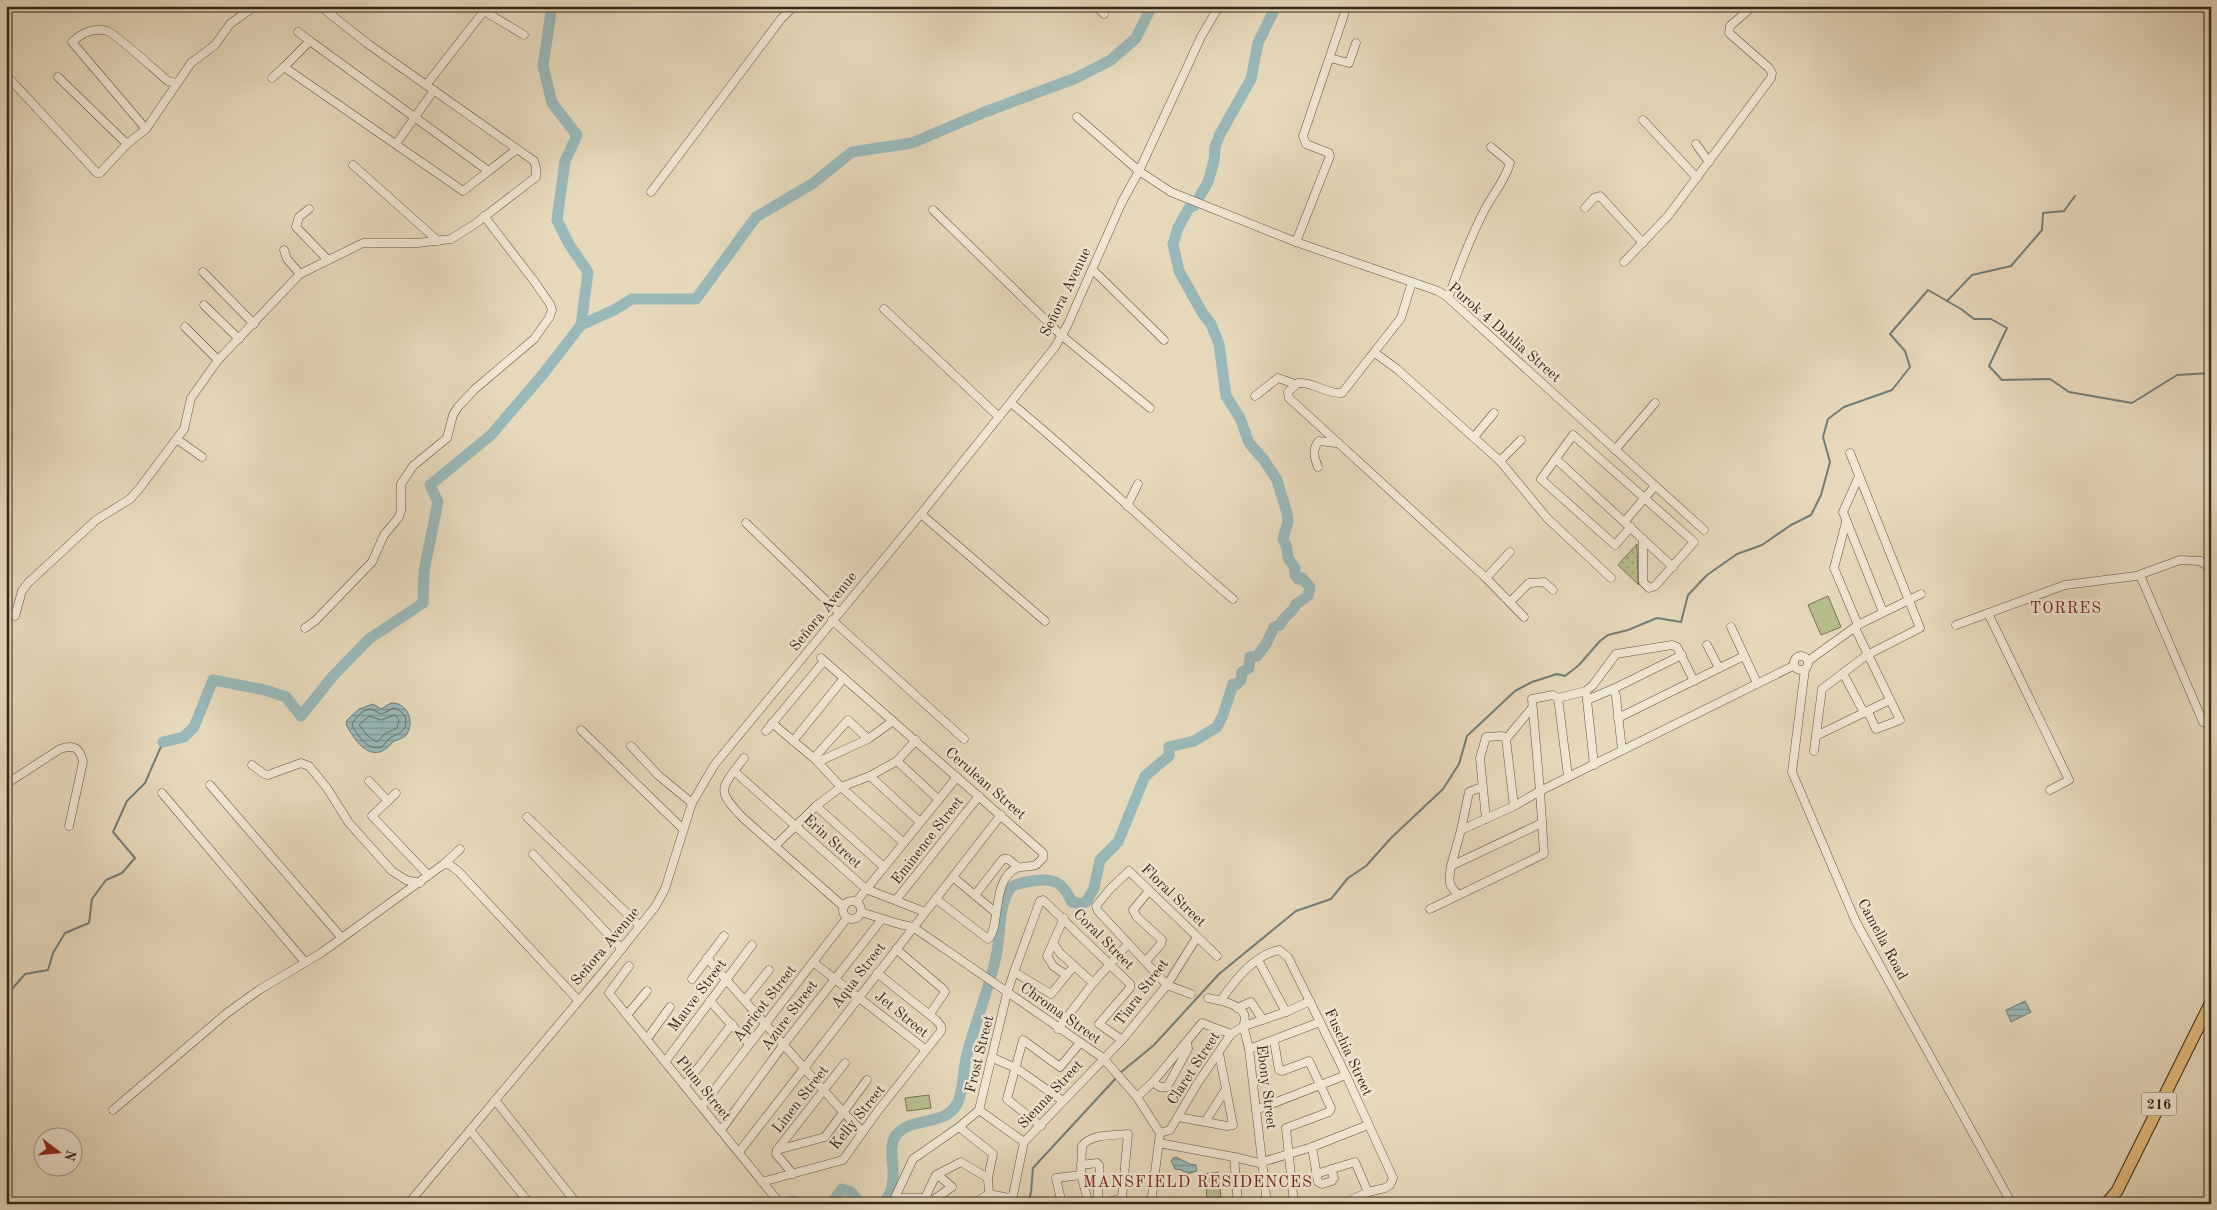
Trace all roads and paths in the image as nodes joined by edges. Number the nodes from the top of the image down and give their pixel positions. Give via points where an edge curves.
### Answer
1 (11, 6) edge
2 (255, 6) edge
3 (320, 6) edge
4 (794, 6) edge
5 (1096, 6) edge
6 (1219, 6) edge
7 (1347, 6) edge
8 (1753, 6) edge
9 (6, 9) edge
10 (1104, 14) dead end
11 (298, 32) dead end
12 (524, 36) dead end
13 (310, 42) junction
14 (1356, 43) dead end
15 (1330, 58) junction
16 (284, 67) junction
17 (7, 76) edge
18 (58, 77) dead end
19 (272, 78) dead end
20 (176, 83) junction
21 (426, 84) junction
22 (434, 90) junction
23 (415, 117) junction
24 (1077, 117) dead end
25 (1643, 120) dead end
26 (146, 129) junction
27 (127, 144) junction
28 (396, 144) junction
29 (1696, 144) dead end
30 (1491, 146) dead end
31 (517, 149) junction
32 (1709, 162) junction
33 (353, 165) dead end
34 (487, 170) junction
35 (1139, 171) junction
36 (1697, 178) junction
37 (651, 192) dead end
38 (1584, 208) dead end
39 (309, 209) dead end
40 (933, 210) dead end
41 (484, 216) junction
42 (438, 241) junction
43 (1296, 242) junction
44 (1644, 242) junction
45 (284, 250) dead end
46 (327, 260) junction
47 (1624, 262) dead end
48 (1093, 270) junction
49 (202, 272) dead end
50 (300, 274) junction
51 (1412, 282) junction
52 (1446, 296) junction
53 (204, 305) dead end
54 (884, 310) dead end
55 (254, 324) junction
56 (185, 327) dead end
57 (1062, 335) junction
58 (239, 339) junction
59 (1164, 340) dead end
60 (1375, 353) junction
61 (218, 360) junction
62 (1296, 384) junction
63 (1255, 396) dead end
64 (1011, 403) junction
65 (1655, 403) dead end
66 (1150, 408) dead end
67 (1494, 413) dead end
68 (999, 416) junction
69 (1474, 437) junction
70 (178, 440) junction
71 (1521, 440) dead end
72 (1336, 443) junction
73 (1615, 450) junction
74 (1850, 453) dead end
75 (202, 458) dead end
76 (1556, 459) junction
77 (1500, 461) junction
78 (1318, 467) dead end
79 (1859, 476) junction
80 (1138, 484) dead end
81 (1655, 486) junction
82 (1644, 499) junction
83 (1127, 506) junction
84 (921, 514) junction
85 (1625, 521) junction
86 (1846, 522) junction
87 (746, 523) dead end
88 (1631, 527) junction
89 (1704, 530) dead end
90 (1643, 539) junction
91 (1510, 552) dead end
92 (2211, 565) edge
93 (1673, 567) junction
94 (2140, 575) junction
95 (1486, 578) junction
96 (1612, 578) dead end
97 (1553, 590) dead end
98 (1921, 594) dead end
99 (1233, 599) dead end
100 (1909, 600) junction
101 (1510, 602) junction
102 (1884, 612) junction
103 (6, 613) edge
104 (839, 613) junction
105 (1988, 613) junction
106 (1524, 617) dead end
107 (832, 620) junction
108 (1045, 621) dead end
109 (1956, 625) dead end
110 (1856, 626) junction
111 (1731, 627) dead end
112 (305, 628) dead end
113 (1707, 645) dead end
114 (1682, 655) junction
115 (1867, 655) junction
116 (1744, 656) junction
117 (1806, 665) junction
118 (1794, 666) junction
119 (1719, 668) junction
120 (1843, 673) junction
121 (844, 678) junction
122 (1694, 681) junction
123 (1757, 683) junction
124 (1613, 689) junction
125 (1586, 691) junction
126 (1558, 698) junction
127 (1587, 700) junction
128 (1890, 700) junction
129 (1532, 708) junction
130 (1866, 712) junction
131 (1618, 718) junction
132 (893, 721) junction
133 (2204, 722) dead end
134 (772, 723) junction
135 (581, 730) dead end
136 (766, 731) dead end
137 (1816, 736) junction
138 (868, 738) junction
139 (964, 739) dead end
140 (1506, 739) junction
141 (916, 740) junction
142 (794, 741) junction
143 (631, 746) dead end
144 (1622, 750) junction
145 (1814, 751) dead end
146 (744, 758) dead end
147 (816, 760) junction
148 (897, 761) junction
149 (252, 765) dead end
150 (1594, 765) junction
151 (734, 771) junction
152 (870, 776) junction
153 (1568, 776) junction
154 (957, 777) junction
155 (369, 781) dead end
156 (6, 784) edge
157 (210, 785) dead end
158 (841, 787) junction
159 (1482, 787) junction
160 (2050, 790) dead end
161 (1540, 791) junction
162 (162, 793) dead end
163 (396, 793) dead end
164 (979, 796) junction
165 (938, 799) junction
166 (388, 801) junction
167 (692, 803) junction
168 (816, 806) junction
169 (1514, 806) junction
170 (1001, 815) junction
171 (527, 817) dead end
172 (1486, 819) junction
173 (920, 822) junction
174 (1542, 823) junction
175 (795, 825) junction
176 (70, 826) dead end
177 (683, 829) junction
178 (1461, 830) junction
179 (904, 843) junction
180 (775, 846) junction
181 (460, 850) dead end
182 (533, 854) dead end
183 (444, 864) junction
184 (1451, 866) junction
185 (884, 867) junction
186 (1018, 867) junction
187 (428, 875) junction
188 (953, 877) junction
189 (420, 883) junction
190 (866, 889) junction
191 (1149, 891) junction
192 (1458, 894) junction
193 (975, 895) junction
194 (936, 899) junction
195 (896, 900) junction
196 (856, 902) junction
197 (844, 907) junction
198 (1430, 909) dead end
199 (860, 912) junction
200 (925, 912) junction
201 (995, 912) junction
202 (847, 918) junction
203 (1064, 918) junction
204 (882, 919) junction
205 (640, 926) junction
206 (1030, 926) joint
207 (913, 927) junction
208 (724, 936) dead end
209 (341, 937) junction
210 (1197, 937) junction
211 (1053, 942) junction
212 (1128, 944) junction
213 (752, 945) dead end
214 (622, 949) junction
215 (896, 949) junction
216 (1218, 956) dead end
217 (707, 958) junction
218 (1258, 960) junction
219 (1146, 961) junction
220 (304, 962) junction
221 (813, 962) junction
222 (1110, 964) junction
223 (630, 966) dead end
224 (1074, 966) junction
225 (769, 970) dead end
226 (1014, 972) junction
227 (877, 973) junction
228 (1066, 976) junction
229 (835, 978) junction
230 (692, 979) dead end
231 (726, 979) junction
232 (1093, 983) junction
233 (1166, 984) junction
234 (647, 991) dead end
235 (1007, 992) junction
236 (1191, 994) dead end
237 (858, 997) junction
238 (1208, 998) dead end
239 (578, 1000) junction
240 (745, 1000) junction
241 (1221, 1000) junction
242 (1310, 1000) junction
243 (710, 1001) junction
244 (2211, 1002) edge
245 (670, 1007) dead end
246 (1238, 1008) junction
247 (1286, 1012) junction
248 (930, 1014) junction
249 (627, 1015) junction
250 (1263, 1020) junction
251 (1320, 1022) junction
252 (766, 1023) junction
253 (732, 1024) junction
254 (1244, 1026) junction
255 (1058, 1029) junction
256 (1231, 1034) junction
257 (647, 1039) junction
258 (1122, 1040) junction
259 (1274, 1041) junction
260 (1187, 1042) junction
261 (1080, 1043) junction
262 (750, 1044) junction
263 (784, 1044) junction
264 (1249, 1049) junction
265 (926, 1050) junction
266 (1219, 1053) junction
267 (993, 1058) junction
268 (1103, 1058) junction
269 (665, 1062) junction
270 (846, 1063) dead end
271 (804, 1067) junction
272 (1016, 1068) junction
273 (1346, 1075) junction
274 (867, 1080) dead end
275 (1152, 1082) junction
276 (685, 1085) junction
277 (1322, 1085) junction
278 (1226, 1089) junction
279 (824, 1090) junction
280 (1138, 1096) junction
281 (495, 1100) junction
282 (1063, 1101) junction
283 (702, 1106) junction
284 (113, 1110) dead end
285 (979, 1110) junction
286 (1256, 1110) junction
287 (843, 1112) junction
288 (1178, 1117) junction
289 (1205, 1122) junction
290 (1368, 1125) junction
291 (1041, 1126) junction
292 (959, 1127) junction
293 (470, 1130) junction
294 (721, 1130) junction
295 (863, 1132) junction
296 (1160, 1133) junction
297 (1024, 1142) junction
298 (1159, 1143) junction
299 (1312, 1147) junction
300 (777, 1150) junction
301 (739, 1152) junction
302 (1288, 1155) junction
303 (1234, 1156) junction
304 (1262, 1163) junction
305 (1081, 1166) junction
306 (1331, 1169) junction
307 (793, 1174) junction
308 (1081, 1174) junction
309 (1316, 1174) junction
310 (938, 1175) junction
311 (988, 1178) junction
312 (762, 1182) junction
313 (1368, 1192) junction
314 (989, 1194) junction
315 (929, 1199) junction
316 (778, 1201) dead end
317 (893, 1201) edge
318 (1123, 1201) edge
319 (408, 1204) edge
320 (530, 1204) edge
321 (577, 1204) edge
322 (942, 1204) edge
323 (973, 1204) edge
324 (1062, 1204) edge
325 (1089, 1204) edge
326 (1101, 1204) edge
327 (1152, 1204) edge
328 (1238, 1204) edge
329 (1266, 1204) edge
330 (1294, 1204) edge
331 (1342, 1204) edge
332 (2012, 1204) edge
333 (2106, 1204) edge

1 - 9 street
2 - 20 street via 230,24 215,45 191,63
3 - 21 street
4 - 37 street
5 - 10 street
6 - 35 street, Señora Avenue via 1200,37
7 - 15 street
8 - 32 street via 1730,26 1729,33 1769,68 1771,78
11 - 13 street
12 - 21 street via 484,11
13 - 16 street
13 - 23 street
14 - 15 street via 1348,64
15 - 43 street via 1303,136 1306,144 1330,156
16 - 19 street
16 - 28 street
17 - 27 street via 97,173
18 - 27 street
20 - 26 street
20 - 26 street via 168,81 108,31 90,30 72,42
21 - 22 street
22 - 23 street
22 - 31 street
23 - 28 street
23 - 34 street
24 - 35 street, Purok 4 Dahlia Street
25 - 36 street
26 - 27 street
28 - 34 street via 463,190
29 - 32 street
30 - 52 street via 1510,163 1507,173 1468,244 1450,294
31 - 34 street
31 - 41 street via 534,161 536,177
32 - 36 street
33 - 42 street
35 - 43 street, Purok 4 Dahlia Street via 1171,192
35 - 48 street, Señora Avenue
36 - 44 street
38 - 44 street via 1600,196
39 - 46 street via 299,217 296,227
40 - 57 street
41 - 42 street via 451,239
41 - 112 street via 550,304 549,318 534,339 458,407 447,438 404,476 399,517 384,535 367,568
42 - 46 street via 362,243
43 - 51 street, Purok 4 Dahlia Street
44 - 47 street
45 - 50 street
46 - 50 street
48 - 57 street, Señora Avenue
48 - 59 street
49 - 55 street
50 - 55 street
51 - 52 street, Purok 4 Dahlia Street
51 - 60 street via 1401,318
52 - 73 street, Purok 4 Dahlia Street
53 - 58 street
54 - 68 street
55 - 58 street
56 - 61 street
57 - 64 street, Señora Avenue
57 - 66 street
58 - 61 street
60 - 62 street via 1342,393 1330,394 1309,382
60 - 69 street
61 - 70 street via 192,398 187,423
62 - 63 street via 1278,378
62 - 72 street via 1288,392 1289,398
64 - 68 street, Señora Avenue
64 - 83 street
65 - 73 street
67 - 69 street
68 - 84 street, Señora Avenue
69 - 77 street
70 - 75 street
70 - 103 street via 130,499 96,520 28,583 22,591 15,616
71 - 77 street
72 - 78 street via 1320,440 1314,446
72 - 95 street
73 - 81 street, Purok 4 Dahlia Street
74 - 79 street
76 - 82 street via 1573,435
76 - 85 street
76 - 88 street via 1541,479 1615,545
77 - 96 street via 1547,518
79 - 86 street via 1843,512
79 - 100 street
80 - 83 street
81 - 82 street
81 - 89 street, Purok 4 Dahlia Street
82 - 85 street
82 - 93 street via 1694,542
83 - 99 street
84 - 104 street, Señora Avenue
84 - 108 street
85 - 88 street
86 - 102 street
86 - 110 street via 1834,568
87 - 104 street
88 - 90 street
90 - 93 street
90 - 93 street via 1643,582 1647,586 1655,586
91 - 95 street
92 - 94 street via 2180,560
94 - 105 street via 2065,585
94 - 133 street
95 - 101 street
97 - 101 street via 1544,582 1528,583
98 - 100 street
100 - 102 street
100 - 115 street via 1920,628
101 - 106 street
102 - 110 street
104 - 107 street, Señora Avenue
105 - 109 street
105 - 160 street via 2069,780
107 - 139 street
107 - 167 street, Señora Avenue via 715,764
110 - 115 street
110 - 117 street
111 - 116 street
113 - 119 street
114 - 122 street
114 - 124 street
114 - 125 street via 1672,645 1616,654
115 - 120 street
115 - 128 street
116 - 119 street
116 - 123 street
117 - 118 street via 1799,670
117 - 118 street via 1804,656 1797,657
117 - 332 street, Camella Road via 1792,772 1856,922
118 - 123 street
119 - 122 street
120 - 130 street
120 - 137 street via 1822,689
121 - 132 street, Cerulean Street
121 - 134 street, Cerulean Street via 822,659
121 - 142 street
122 - 131 street
123 - 144 street
124 - 127 street
124 - 131 street
125 - 126 street
125 - 127 street
126 - 129 street via 1553,695 1532,699
126 - 153 street
127 - 150 street
128 - 130 street
128 - 130 street via 1900,720 1876,729
129 - 140 street
129 - 161 street
130 - 137 street
131 - 144 street
132 - 138 street
132 - 141 street, Cerulean Street
134 - 136 street
134 - 142 street
135 - 177 street
137 - 145 street
138 - 147 street
138 - 147 street via 848,720
140 - 159 street via 1502,736 1486,737 1480,758
140 - 169 street
141 - 148 street
141 - 154 street, Cerulean Street
142 - 147 street
143 - 167 street via 658,775
144 - 150 street
146 - 151 street
147 - 158 street
148 - 152 street
148 - 165 street
149 - 189 street via 268,775 301,763 309,766 328,788 349,823 392,871 406,880
150 - 153 street
151 - 175 street, Erin Street
151 - 180 street via 724,789 724,796
152 - 158 street
152 - 173 street
153 - 161 street
154 - 164 street, Cerulean Street
154 - 165 street
155 - 166 street
156 - 176 street via 60,748 76,747 83,762
157 - 209 street
158 - 168 street
158 - 179 street
159 - 172 street
159 - 178 street via 1469,792
161 - 169 street
161 - 174 street
162 - 220 street
163 - 166 street
164 - 170 street, Cerulean Street
164 - 195 street, Eminence Street
165 - 173 street
166 - 187 street via 372,816
167 - 177 street, Señora Avenue
168 - 175 street
168 - 185 street
169 - 172 street
170 - 186 street, Cerulean Street via 1043,853 1036,865
170 - 188 street, Aqua Street
171 - 205 street
172 - 178 street
173 - 179 street
174 - 184 street
174 - 192 street via 1544,854
175 - 180 street
175 - 190 street, Erin Street
177 - 205 street, Señora Avenue via 665,889
178 - 184 street
179 - 185 street
180 - 197 street
181 - 183 street
182 - 214 street
183 - 187 street
183 - 239 street via 459,872
184 - 192 street via 1448,881
185 - 190 street
186 - 193 street via 1003,859
186 - 201 street via 1006,879
187 - 189 street
188 - 193 street
188 - 194 street, Aqua Street
189 - 209 street
190 - 195 street, Erin Street
190 - 196 street
191 - 210 street, Floral Street
191 - 212 street, Floral Street via 1131,872 1126,872 1096,906
191 - 219 street via 1133,910 1162,940
192 - 198 street
193 - 201 street
194 - 200 street, Aqua Street
194 - 201 street via 986,939 992,936
195 - 200 street, Erin Street
196 - 197 street via 848,902
196 - 199 street
197 - 202 street
199 - 202 street via 855,918
199 - 204 street, Chroma Street
200 - 207 street, Aqua Street
202 - 221 street, Apricot Street
203 - 206 street, Coral Street via 1043,900
203 - 211 street
203 - 222 street, Coral Street
204 - 207 street, Chroma Street
204 - 229 street, Azure Street
205 - 214 street, Señora Avenue
206 - 226 street, Frost Street
207 - 215 street, Aqua Street
207 - 235 street, Chroma Street
208 - 217 street
209 - 220 street
210 - 216 street, Floral Street
210 - 233 street, Tiara Street
211 - 224 street
211 - 228 street via 1047,956 1053,966
212 - 219 street
212 - 222 street
213 - 231 street, Mauve Street
214 - 239 street, Señora Avenue
215 - 227 street, Aqua Street
215 - 248 street via 945,992
217 - 230 street
217 - 231 street
218 - 241 street
218 - 242 street, Fuschia Street via 1279,950 1288,957
218 - 247 street
219 - 233 street
220 - 284 street via 227,1013
221 - 229 street, Jet Street
221 - 252 street, Apricot Street
222 - 232 street
222 - 258 street, Coral Street via 1131,986 1099,1024
223 - 249 street, Plum Street via 609,993
224 - 228 street
224 - 232 street
225 - 240 street
226 - 228 street via 1051,994
226 - 235 street, Frost Street
227 - 237 street, Aqua Street
227 - 248 street
229 - 237 street, Jet Street
229 - 263 street, Azure Street
231 - 240 street
231 - 243 street, Mauve Street
232 - 255 street
233 - 236 street
233 - 258 street, Tiara Street
234 - 249 street
235 - 255 street, Chroma Street
235 - 267 street, Frost Street
237 - 265 street, Jet Street
237 - 271 street, Aqua Street
238 - 241 street
239 - 281 street, Señora Avenue
240 - 252 street
241 - 246 street
242 - 247 street, Claret Street
242 - 251 street, Fuschia Street
243 - 253 street
243 - 269 street, Mauve Street
244 - 333 main road, 216 via 2117,1191
245 - 257 street
246 - 250 street via 1251,1002
246 - 254 street, Ebony Street via 1244,1013
247 - 250 street, Claret Street
248 - 265 street, Kelly Street via 941,1026 941,1031
249 - 257 street, Plum Street
250 - 254 street, Claret Street
251 - 259 street
251 - 273 street, Fuschia Street
252 - 262 street, Apricot Street
252 - 263 street
253 - 262 street
253 - 276 street
254 - 256 street, Claret Street
254 - 264 street, Ebony Street
255 - 261 street, Chroma Street
256 - 260 street via 1204,1023
256 - 266 street, Claret Street
257 - 269 street, Plum Street
258 - 268 street, Tiara Street
259 - 264 street
259 - 277 street via 1279,1070 1309,1061
260 - 275 street
260 - 275 street via 1188,1049 1167,1087
261 - 268 street, Chroma Street
261 - 272 street via 1060,1068 1023,1040
262 - 283 street, Apricot Street
263 - 271 street
263 - 294 street, Azure Street
264 - 286 street, Ebony Street
265 - 295 street, Kelly Street
266 - 278 street
266 - 288 street, Claret Street
267 - 272 street
267 - 285 street, Frost Street
268 - 280 street, Chroma Street
268 - 282 street, Sienna Street
269 - 276 street, Plum Street
270 - 279 street, Linen Street
271 - 279 street
271 - 301 street, Aqua Street
272 - 282 street
272 - 291 street via 1007,1100
273 - 277 street
273 - 290 street, Fuschia Street
274 - 287 street
275 - 280 street
276 - 283 street, Plum Street
277 - 286 street
277 - 302 street via 1331,1110 1286,1128
278 - 289 street
278 - 289 street via 1233,1125
279 - 287 street
279 - 300 street, Linen Street
280 - 296 street, Chroma Street
281 - 293 street, Señora Avenue
281 - 321 street
282 - 291 street, Sienna Street
283 - 294 street, Plum Street
285 - 292 street, Frost Street
285 - 297 street
286 - 304 street, Ebony Street
287 - 295 street
287 - 300 street via 825,1137
288 - 289 street
288 - 296 street, Claret Street via 1170,1130
290 - 299 street
290 - 313 street, Fuschia Street via 1394,1178 1390,1185
291 - 297 street, Sienna Street
292 - 311 street via 993,1154
292 - 317 street, Frost Street via 912,1159
293 - 319 street, Señora Avenue
293 - 320 street
294 - 301 street, Plum Street
295 - 307 street, Kelly Street via 843,1160
296 - 298 street
297 - 314 street, Sienna Street via 1013,1194 1009,1198
298 - 303 street
298 - 327 street
299 - 302 street
299 - 309 street
300 - 307 street, Linen Street via 777,1158
301 - 312 street, Plum Street
302 - 304 street
302 - 330 street
303 - 304 street
303 - 328 street
304 - 329 street, Ebony Street
305 - 308 street
305 - 318 street via 1085,1142 1128,1134
305 - 326 street via 1100,1165 1098,1195
306 - 309 street
306 - 309 street via 1332,1181 1321,1184
306 - 313 street via 1355,1162
307 - 312 street, Kelly Street
308 - 324 street via 1056,1178
308 - 325 street
310 - 311 street via 961,1162
310 - 315 street
310 - 315 street via 952,1187
311 - 314 street
312 - 316 street, Plum Street
313 - 331 street
314 - 323 street
315 - 317 street
315 - 322 street
318 - 326 street

